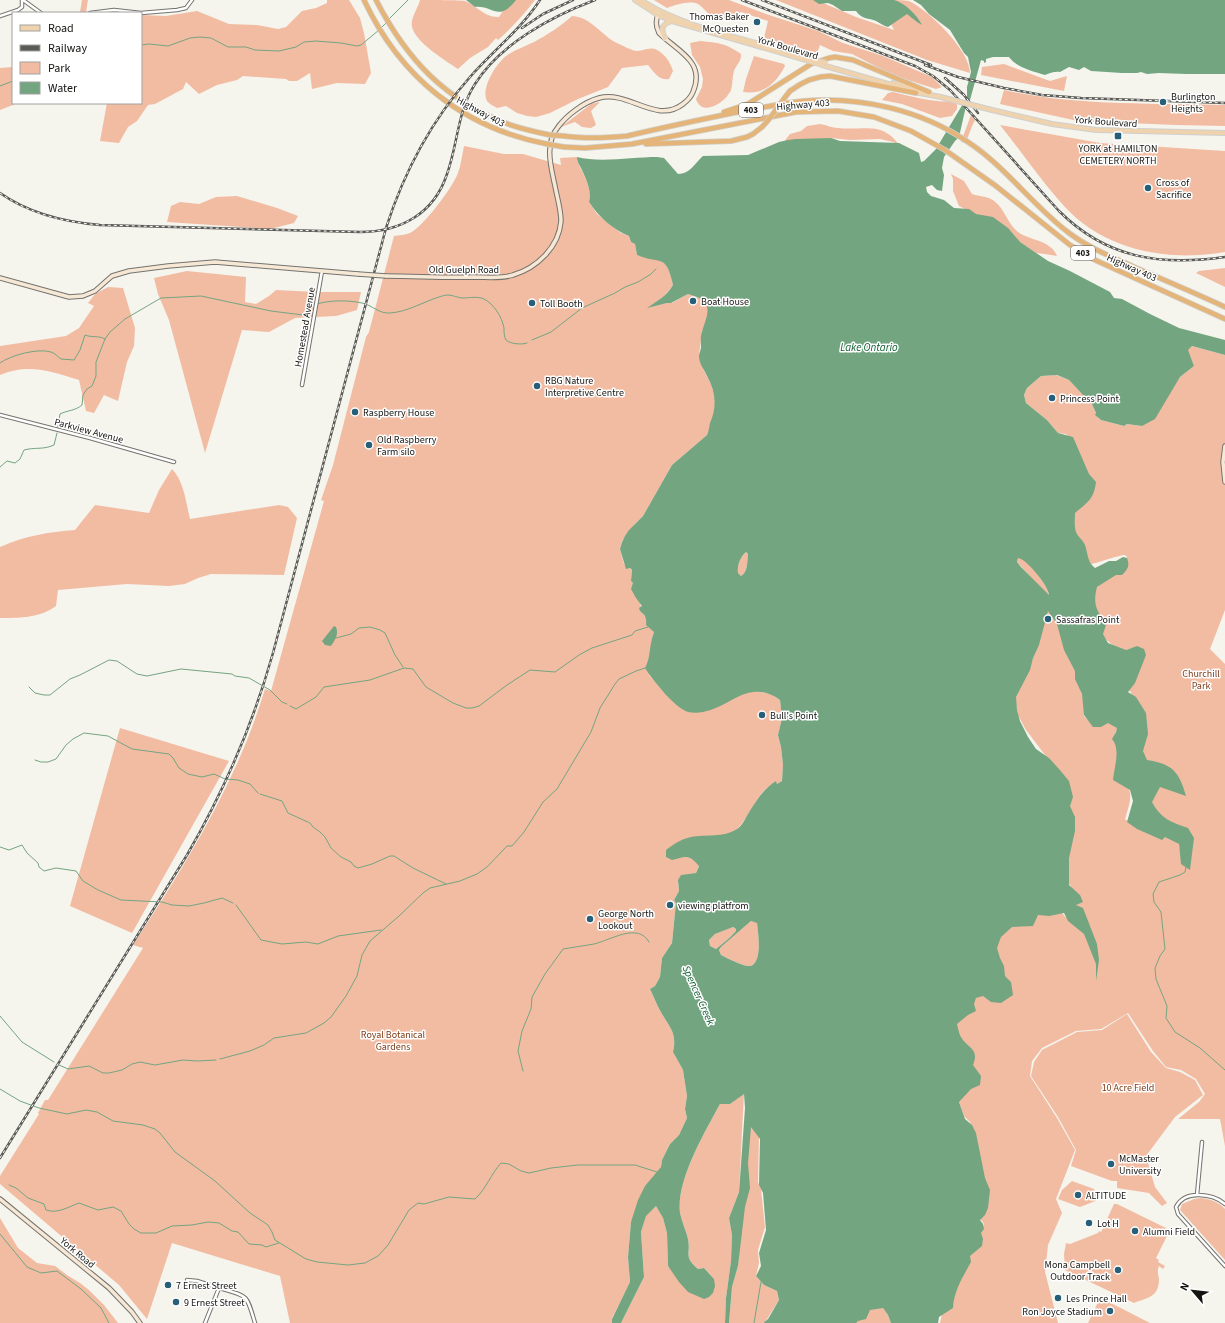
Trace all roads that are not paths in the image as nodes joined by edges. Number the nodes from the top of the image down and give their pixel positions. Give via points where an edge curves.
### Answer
1 (23, 0) edge
2 (192, 0) edge
3 (376, 0) edge
4 (635, 0) edge
5 (641, 0) edge
6 (365, 1) edge
7 (40, 12) edge
8 (98, 12) edge
9 (132, 12) edge
10 (142, 13) edge
11 (659, 13) junction
12 (0, 16) edge
13 (672, 21) junction
14 (665, 38) junction
15 (808, 60) junction
16 (824, 64) junction
17 (929, 92) junction
18 (916, 93) junction
19 (942, 97) junction
20 (672, 126) junction
21 (1225, 133) edge
22 (632, 144) junction
23 (322, 271) junction
24 (0, 278) edge
25 (1225, 308) edge
26 (1225, 319) edge
27 (302, 385) dead end
28 (0, 415) edge
29 (1225, 446) edge
30 (174, 462) dead end
31 (1225, 482) edge
32 (1202, 1142) dead end
33 (1197, 1195) junction
34 (0, 1199) edge
35 (1225, 1204) edge
36 (1225, 1266) edge
37 (187, 1280) dead end
38 (228, 1291) junction
39 (140, 1323) edge
40 (205, 1323) edge
41 (255, 1323) edge

1 - 7 street
1 - 12 street via 22,7 18,10
2 - 10 street via 186,8
3 - 20 highway, Highway 403 / 403, bridge via 401,43 416,62 446,90 484,114 509,124 550,134 585,138 627,136
4 - 11 main road, York Boulevard
5 - 11 main road, York Boulevard
6 - 22 highway, Highway 403 / 403, bridge via 395,52 417,77 446,102 470,116 502,132 564,147
8 - 9 street
11 - 13 main road, York Boulevard
11 - 14 street, Old Guelph Road via 657,29
11 - 15 main road, York Boulevard
13 - 14 main road via 662,27
13 - 15 main road, York Boulevard
14 - 23 street, Old Guelph Road, bridge via 687,55 693,64 696,74 692,94 679,107 663,111 614,96 600,98 566,118 552,138 550,148 560,213 559,230 551,248 538,262 524,271 505,277 386,276
15 - 16 main road, York Boulevard, bridge
16 - 17 main road, York Boulevard
16 - 18 main road, York Boulevard
17 - 19 main road, York Boulevard
17 - 20 highway via 853,60 835,57 811,64 748,104
18 - 19 main road, York Boulevard
18 - 22 highway, bridge via 820,76 790,91 769,120 747,137 731,141
19 - 21 main road, York Boulevard, bridge via 1052,124 1096,130
20 - 25 highway, Highway 403 / 403 via 766,106 803,101 858,102 910,114 968,142 995,163 1070,234 1100,252
22 - 26 highway, Highway 403 / 403 via 796,112 838,111 874,117 929,140 959,159 1025,208 1070,246 1095,260
23 - 24 street, Old Guelph Road via 215,262 168,266 112,276 95,291 84,296 69,297
23 - 27 street, Homestead Avenue
28 - 30 street, Parkview Avenue
29 - 31 street
32 - 33 street
33 - 35 street via 1210,1196
33 - 36 street via 1180,1201 1176,1207 1178,1214
34 - 39 street, York Road via 109,1288
37 - 38 street
38 - 40 street via 220,1288
38 - 41 street via 246,1297

